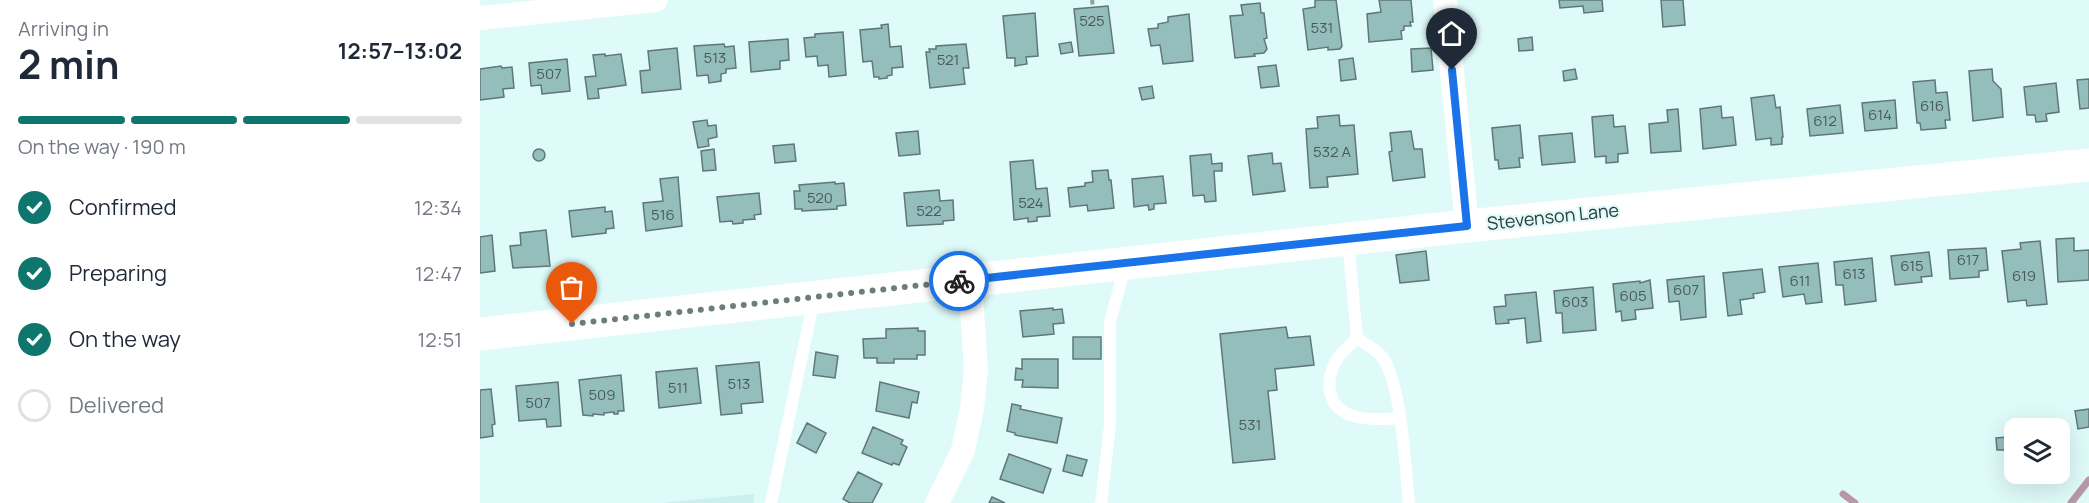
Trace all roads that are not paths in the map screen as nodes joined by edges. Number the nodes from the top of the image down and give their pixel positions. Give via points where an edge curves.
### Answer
1 (656, 0) edge
2 (1445, 0) edge
3 (480, 18) edge
4 (2089, 165) edge
5 (1467, 226) junction
6 (1347, 238) junction
7 (1126, 263) junction
8 (970, 280) junction
9 (814, 298) junction
10 (480, 334) edge
11 (1357, 338) junction
12 (1400, 419) junction
13 (771, 503) edge
14 (937, 503) edge
15 (1101, 503) edge
16 (1409, 503) edge

1 - 3 street
2 - 5 street
4 - 5 street, Stevenson Lane
5 - 6 street, Stevenson Lane
6 - 7 street, Stevenson Lane
6 - 11 lane
7 - 8 street, Stevenson Lane
7 - 15 lane via 1110,322 1110,425
8 - 9 street, Stevenson Lane
8 - 14 street via 976,370 972,409 963,450
9 - 10 street, Stevenson Lane
9 - 13 lane
11 - 12 lane via 1382,355 1392,375
11 - 12 lane via 1331,372 1332,402 1355,417
12 - 16 lane

